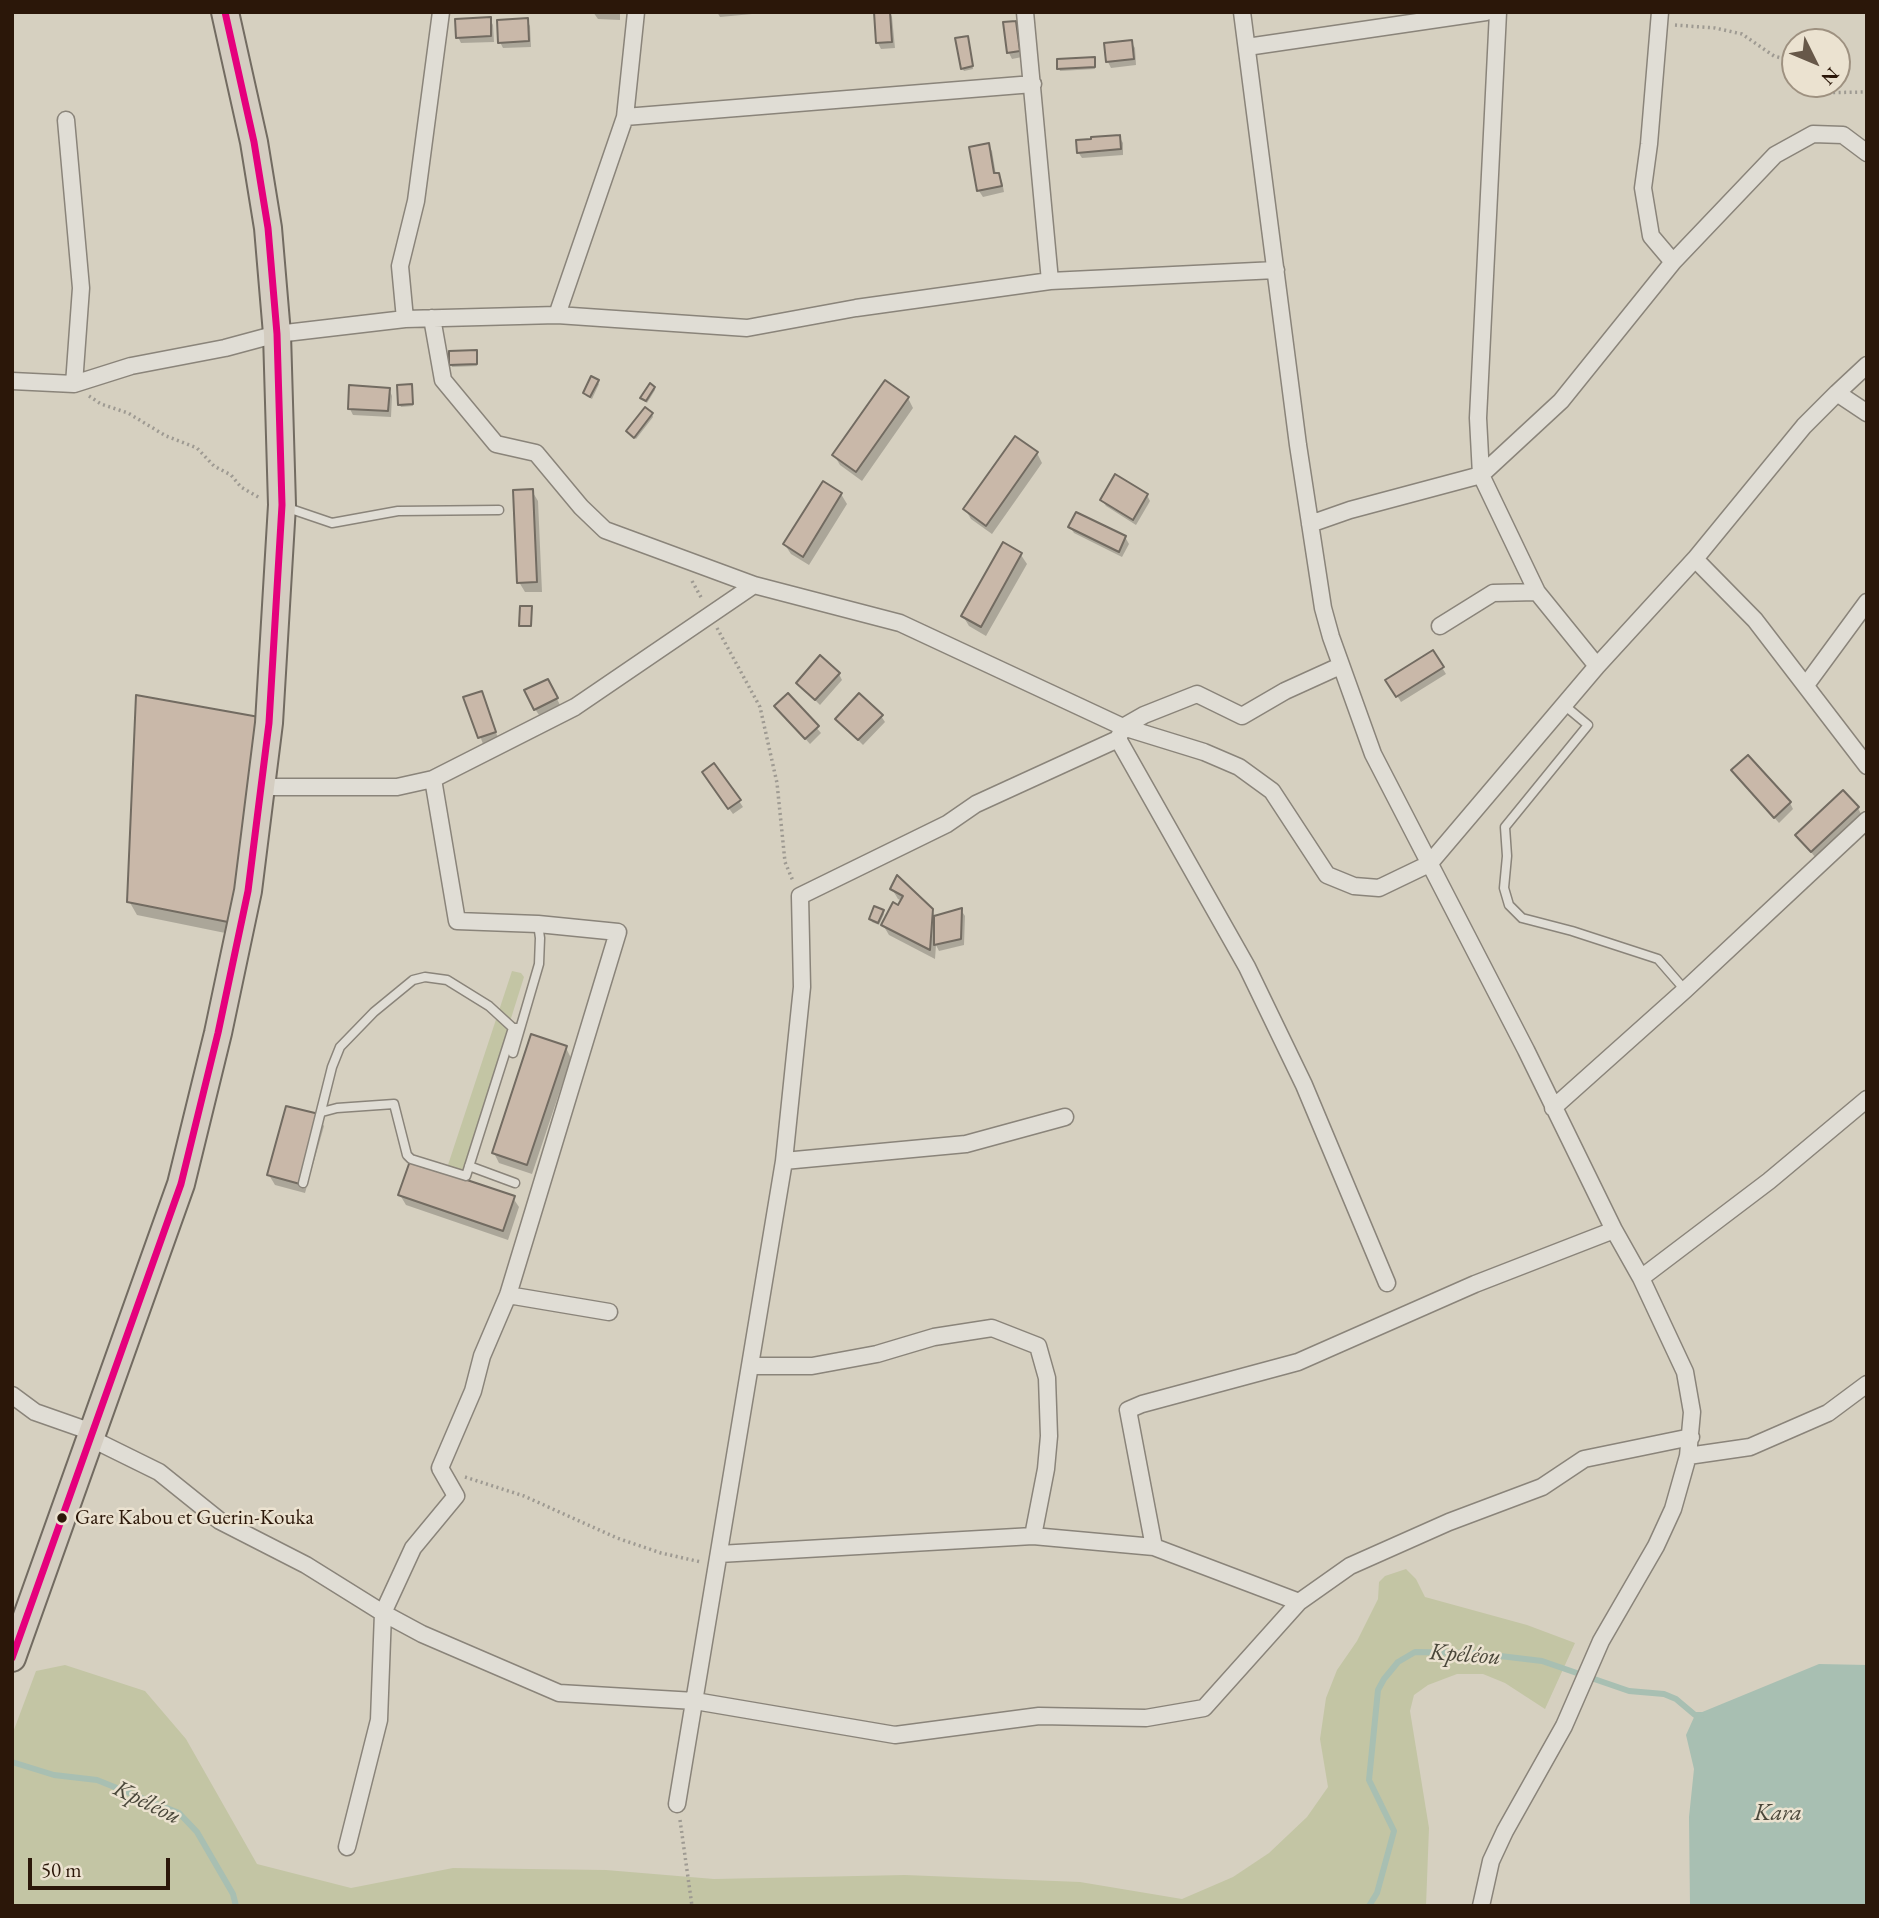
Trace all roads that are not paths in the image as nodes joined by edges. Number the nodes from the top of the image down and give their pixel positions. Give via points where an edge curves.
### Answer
1 (225, 12) edge
2 (441, 12) edge
3 (636, 12) edge
4 (1025, 12) edge
5 (1242, 12) edge
6 (1486, 12) edge
7 (1498, 12) edge
8 (1664, 16) edge
9 (1247, 47) junction
10 (1033, 84) junction
11 (625, 117) junction
12 (66, 120) dead end
13 (1867, 153) edge
14 (1673, 262) junction
15 (1276, 270) junction
16 (1050, 281) junction
17 (557, 315) junction
18 (432, 318) junction
19 (405, 319) junction
20 (277, 334) junction
21 (1867, 365) edge
22 (12, 381) edge
23 (74, 384) junction
24 (1837, 393) junction
25 (1867, 414) edge
26 (1481, 475) junction
27 (282, 505) junction
28 (499, 510) dead end
29 (1310, 524) junction
30 (1695, 559) junction
31 (754, 585) junction
32 (1537, 592) junction
33 (1867, 602) edge
34 (1440, 626) dead end
35 (1340, 666) junction
36 (1597, 666) junction
37 (1807, 685) junction
38 (1564, 705) junction
39 (1120, 733) junction
40 (1867, 766) edge
41 (433, 779) junction
42 (261, 787) junction
43 (1867, 820) edge
44 (1429, 864) junction
45 (538, 924) junction
46 (1685, 990) junction
47 (516, 1028) junction
48 (513, 1053) dead end
49 (1867, 1099) edge
50 (1553, 1108) junction
51 (322, 1112) junction
52 (1065, 1117) dead end
53 (784, 1161) junction
54 (469, 1166) junction
55 (303, 1183) dead end
56 (515, 1183) dead end
57 (1614, 1230) junction
58 (1641, 1278) junction
59 (1387, 1283) dead end
60 (508, 1295) junction
61 (609, 1312) dead end
62 (750, 1366) junction
63 (1867, 1384) edge
64 (12, 1395) edge
65 (91, 1435) junction
66 (1691, 1437) junction
67 (1688, 1456) junction
68 (1034, 1536) junction
69 (1154, 1547) junction
70 (718, 1560) junction
71 (1299, 1602) junction
72 (383, 1613) junction
73 (12, 1658) edge
74 (695, 1701) junction
75 (677, 1804) road end
76 (347, 1847) dead end
77 (1481, 1906) edge

1 - 20 main road via 268,228
2 - 19 street via 415,201 400,266
3 - 11 street
4 - 10 street
5 - 9 street
6 - 9 street
7 - 26 street via 1478,418
8 - 14 street via 1643,188 1651,236
9 - 15 street
10 - 11 street
10 - 16 street
11 - 17 street
12 - 23 street via 81,288
13 - 14 street via 1843,135 1813,134 1775,155
14 - 26 street via 1561,401
15 - 16 street
15 - 29 street
16 - 17 street via 747,328
17 - 18 street
18 - 19 street
18 - 31 street via 443,380 496,444 537,453 605,530
19 - 20 street
20 - 23 street via 131,366
20 - 27 main road
21 - 24 street
22 - 23 street
24 - 25 street
24 - 30 street via 1804,426
26 - 29 street
26 - 32 street
27 - 28 lane via 332,523 398,511
27 - 42 main road via 270,723
29 - 35 street via 1322,608
30 - 36 street
30 - 37 street via 1755,620
31 - 39 street via 900,623
31 - 41 street via 575,707
32 - 34 street via 1493,593
32 - 36 street
33 - 37 street
35 - 39 street via 1242,716 1197,694 1144,715
35 - 44 street via 1373,754
36 - 38 street
37 - 40 street
38 - 44 street
38 - 46 lane via 1588,726 1505,827 1504,888 1509,905 1522,918 1658,959
39 - 44 street via 1204,752 1239,767 1272,792 1327,875 1341,882 1380,887
39 - 53 street via 800,896 802,987
39 - 59 street via 1247,967 1304,1085
41 - 42 street via 397,787
41 - 45 street via 457,921
42 - 65 main road via 236,952 181,1184
43 - 46 street
44 - 50 street
45 - 47 lane via 539,964
45 - 60 street via 618,932
46 - 50 street
47 - 48 lane
47 - 51 lane via 447,980 414,980 340,1047
47 - 54 lane
49 - 58 street
50 - 57 street
51 - 54 lane via 394,1104 411,1159 466,1176
51 - 55 lane
52 - 53 street via 966,1144
53 - 62 street
54 - 56 lane
57 - 58 street
57 - 69 street via 1475,1284 1298,1362 1128,1410
58 - 66 street via 1685,1372
60 - 61 street
60 - 72 street via 440,1468 456,1496 412,1548
62 - 68 street via 812,1366 992,1328 1038,1346 1047,1378 1049,1436
62 - 70 street
63 - 67 street via 1828,1413 1750,1447
64 - 65 street via 35,1412
65 - 72 street via 159,1472 220,1521 306,1565
65 - 73 main road
66 - 67 street
66 - 71 street via 1584,1459 1542,1487 1350,1566
67 - 77 street via 1673,1509 1656,1546 1601,1641 1564,1726 1490,1860
68 - 69 street
68 - 70 street
69 - 71 street
70 - 74 street
71 - 74 street via 1204,1708 1146,1718 1039,1716 895,1735
72 - 74 street via 559,1693
72 - 76 street via 379,1720
74 - 75 street

